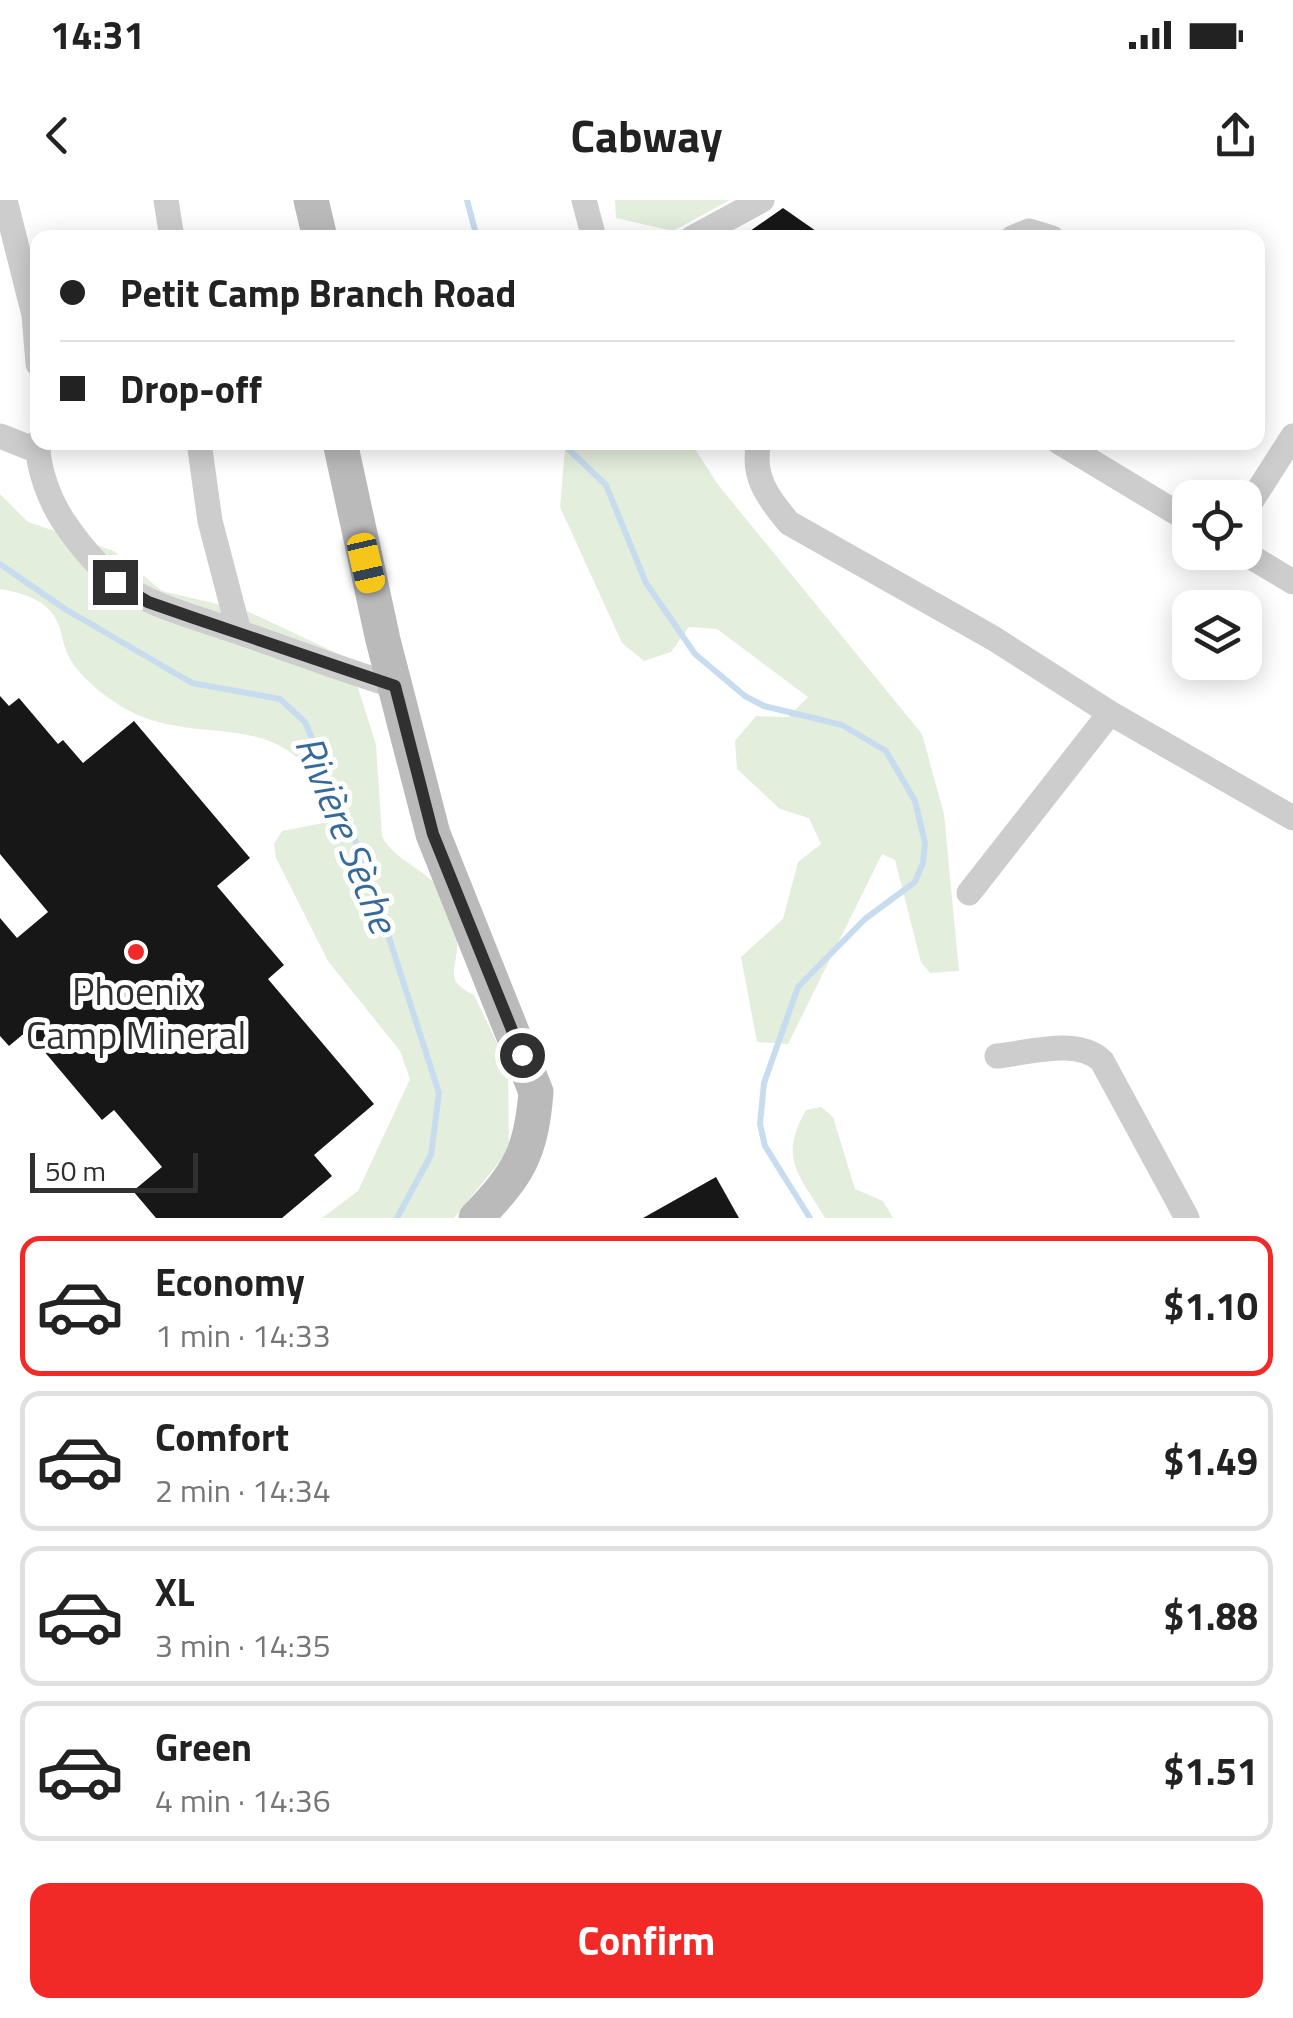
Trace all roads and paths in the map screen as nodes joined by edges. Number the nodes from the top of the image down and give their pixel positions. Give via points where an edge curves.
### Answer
1 (5, 200) edge
2 (166, 200) edge
3 (311, 200) edge
4 (584, 200) edge
5 (762, 200) edge
6 (171, 230) edge
7 (318, 230) edge
8 (592, 230) edge
9 (712, 230) edge
10 (30, 299) edge
11 (0, 436) edge
12 (1293, 436) edge
13 (30, 445) edge
14 (39, 450) edge
15 (200, 450) edge
16 (342, 450) edge
17 (759, 450) edge
18 (1072, 450) edge
19 (1262, 484) edge
20 (1172, 510) edge
21 (1262, 563) edge
22 (1293, 582) edge
23 (238, 632) junction
24 (395, 686) junction
25 (1110, 713) junction
26 (1293, 818) edge
27 (969, 893) dead end
28 (998, 1056) dead end
29 (476, 1218) edge
30 (1187, 1218) edge

1 - 10 street
2 - 6 street
3 - 7 street
4 - 8 street
5 - 9 street
11 - 13 street
12 - 19 street
14 - 23 street via 54,506 86,556 148,602
15 - 23 street
16 - 24 street
17 - 25 street via 758,477 790,523
18 - 20 street
21 - 22 street
23 - 24 street
24 - 29 street via 433,834 536,1092 532,1134 513,1180
25 - 26 street
25 - 27 street
28 - 30 street via 1094,1052

